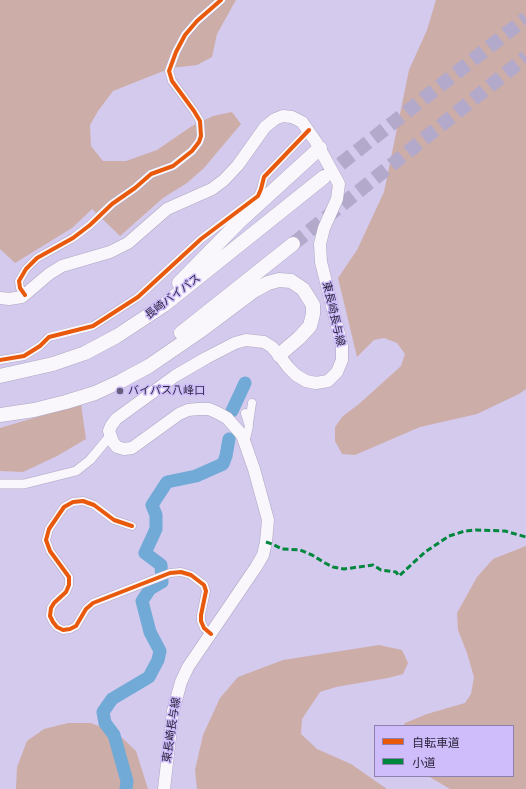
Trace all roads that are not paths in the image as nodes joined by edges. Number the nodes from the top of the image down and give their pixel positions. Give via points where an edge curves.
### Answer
1 (221, 0) edge
2 (309, 130) junction
3 (320, 148) junction
4 (324, 177) tunnel mouth
5 (293, 244) tunnel mouth
6 (25, 295) junction
7 (0, 298) edge
8 (227, 298) junction
9 (147, 317) junction
10 (183, 342) junction
11 (279, 355) junction
12 (0, 360) edge
13 (0, 376) edge
14 (252, 403) dead end
15 (0, 408) edge
16 (245, 413) dead end
17 (0, 415) edge
18 (249, 426) junction
19 (110, 436) junction
20 (245, 444) junction
21 (0, 484) edge
22 (132, 526) dead end
23 (210, 634) junction
24 (164, 789) edge

1 - 6 street via 185,35 169,71 172,81 200,121 202,136 199,142 173,166 151,174 74,238 37,258 19,281
2 - 3 main road, 東長崎長与線
2 - 6 main road, 東長崎長与線 via 302,122 292,117 283,116 275,119 265,127 238,165 212,189 167,209 128,243 110,252 62,266
2 - 12 street via 264,177 258,196 201,239 138,297 93,326 49,337 24,356
3 - 9 highway via 240,221
3 - 11 main road, 東長崎長与線 via 339,184 337,199 320,244 321,262 342,346 342,360 337,372 328,381 316,383 296,375
4 - 9 highway, 長崎バイパス
5 - 8 highway
6 - 7 main road via 9,299
8 - 10 highway
8 - 15 highway via 165,345 116,375 62,396
9 - 13 highway, 長崎バイパス via 85,353 53,364
10 - 11 highway via 255,290 279,280 291,281 308,296 313,306 313,314 310,326
10 - 17 highway via 149,366 96,392 34,410
11 - 19 main road, 東長崎長与線 via 264,342 246,340 235,343 175,376 130,408 116,419 109,431
14 - 18 street
16 - 18 street
18 - 20 street
19 - 20 main road, 東長崎長与線 via 117,447 132,448 179,414 193,409 209,409 227,418 242,435
19 - 21 street via 90,460 76,471 24,484
20 - 23 main road, 東長崎長与線 via 268,520 266,542 263,555 250,579
22 - 23 street via 114,520 94,505 83,501 73,502 64,507 49,530 46,540 50,551 68,577 66,592 50,608 53,622 64,630 70,629 76,626 93,603 170,573 181,572 191,574 204,585 206,591 200,615 204,628
23 - 24 main road, 東長崎長与線 via 188,667 176,696 172,711

